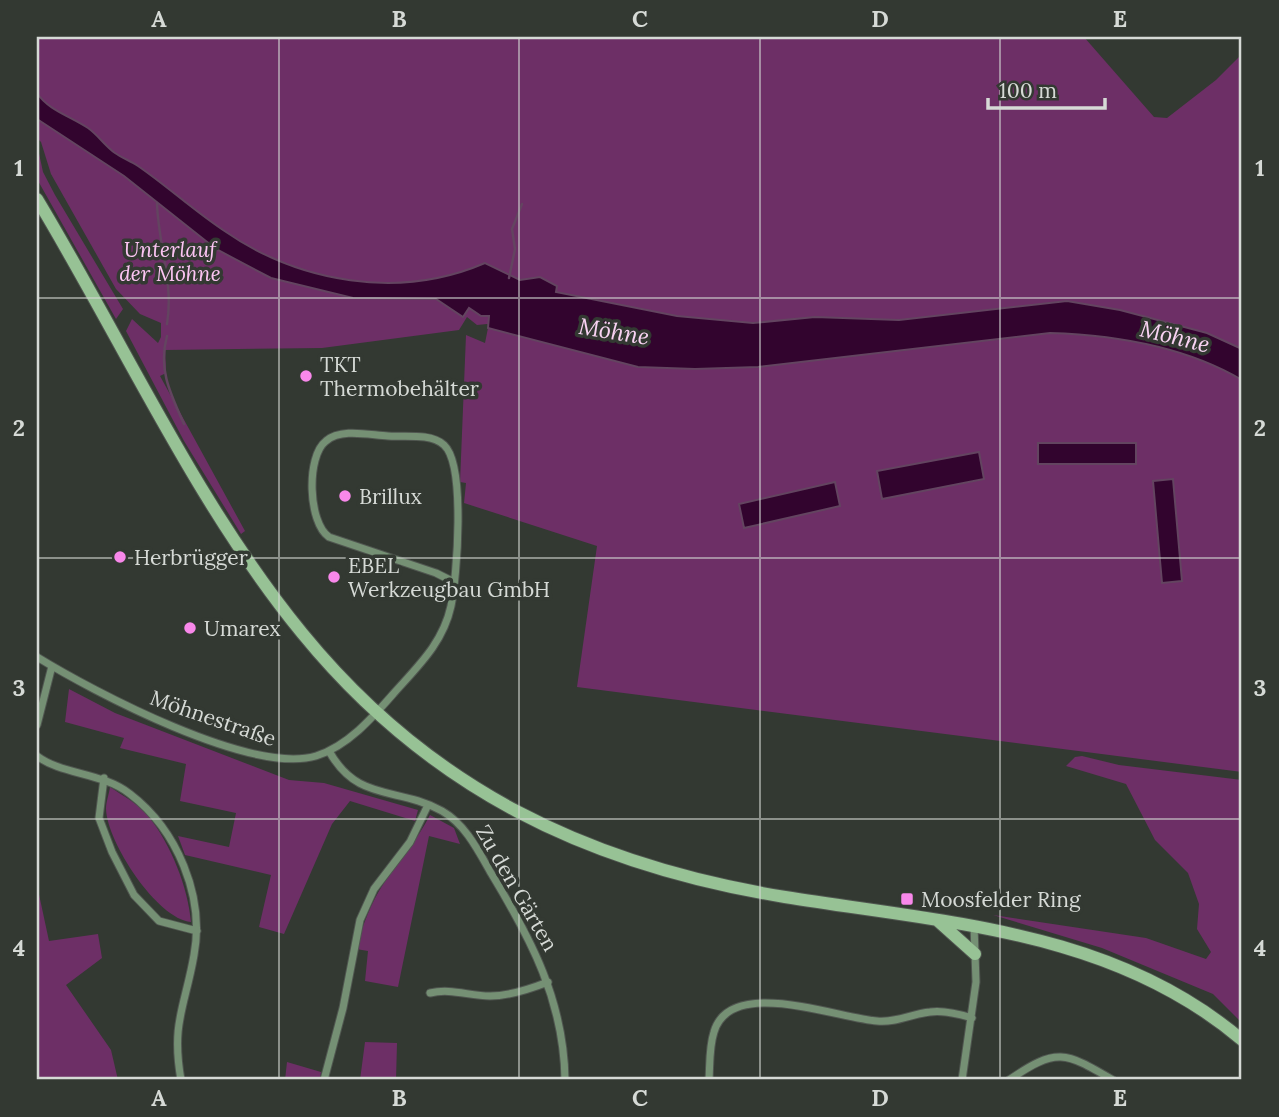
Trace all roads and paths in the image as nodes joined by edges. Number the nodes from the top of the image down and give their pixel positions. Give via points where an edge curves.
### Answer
1 (37, 199) edge
2 (454, 582) junction
3 (37, 657) edge
4 (52, 666) junction
5 (376, 712) junction
6 (37, 724) edge
7 (329, 751) junction
8 (37, 756) edge
9 (104, 778) junction
10 (428, 805) junction
11 (937, 920) junction
12 (974, 925) junction
13 (197, 931) junction
14 (975, 954) junction
15 (548, 982) junction
16 (430, 993) dead end
17 (972, 1018) junction
18 (1242, 1040) edge
19 (181, 1080) edge
20 (324, 1080) edge
21 (565, 1080) edge
22 (709, 1080) edge
23 (962, 1080) edge
24 (1009, 1080) edge
25 (1114, 1080) edge

1 - 5 main road via 190,467 250,561 307,640
2 - 2 street, Möhnestraße via 329,537 316,524 312,509 319,447 333,436 436,439 449,451 459,512
2 - 5 street, Möhnestraße via 439,638
3 - 4 street, Möhnestraße
4 - 6 street
4 - 7 street, Möhnestraße via 138,711 264,757 299,760
5 - 7 street, Möhnestraße
5 - 11 main road via 473,787 593,848 716,886
7 - 10 street, Zu den Gärten via 338,768 356,783
8 - 9 street
9 - 13 street via 140,801 173,841 189,882
9 - 13 street via 99,818 128,884 159,921
10 - 15 street, Zu den Gärten via 452,818 469,837 523,928
10 - 20 street via 360,920
11 - 12 main road
11 - 14 main road
12 - 14 street
12 - 18 main road via 1120,965 1180,994
13 - 19 street via 177,1021
14 - 17 street
15 - 16 street via 505,995
15 - 21 street, Zu den Gärten via 561,1031
17 - 22 street via 933,1012 885,1022 767,1002 744,1004 717,1024
17 - 23 street
24 - 25 street via 1042,1059 1058,1056

